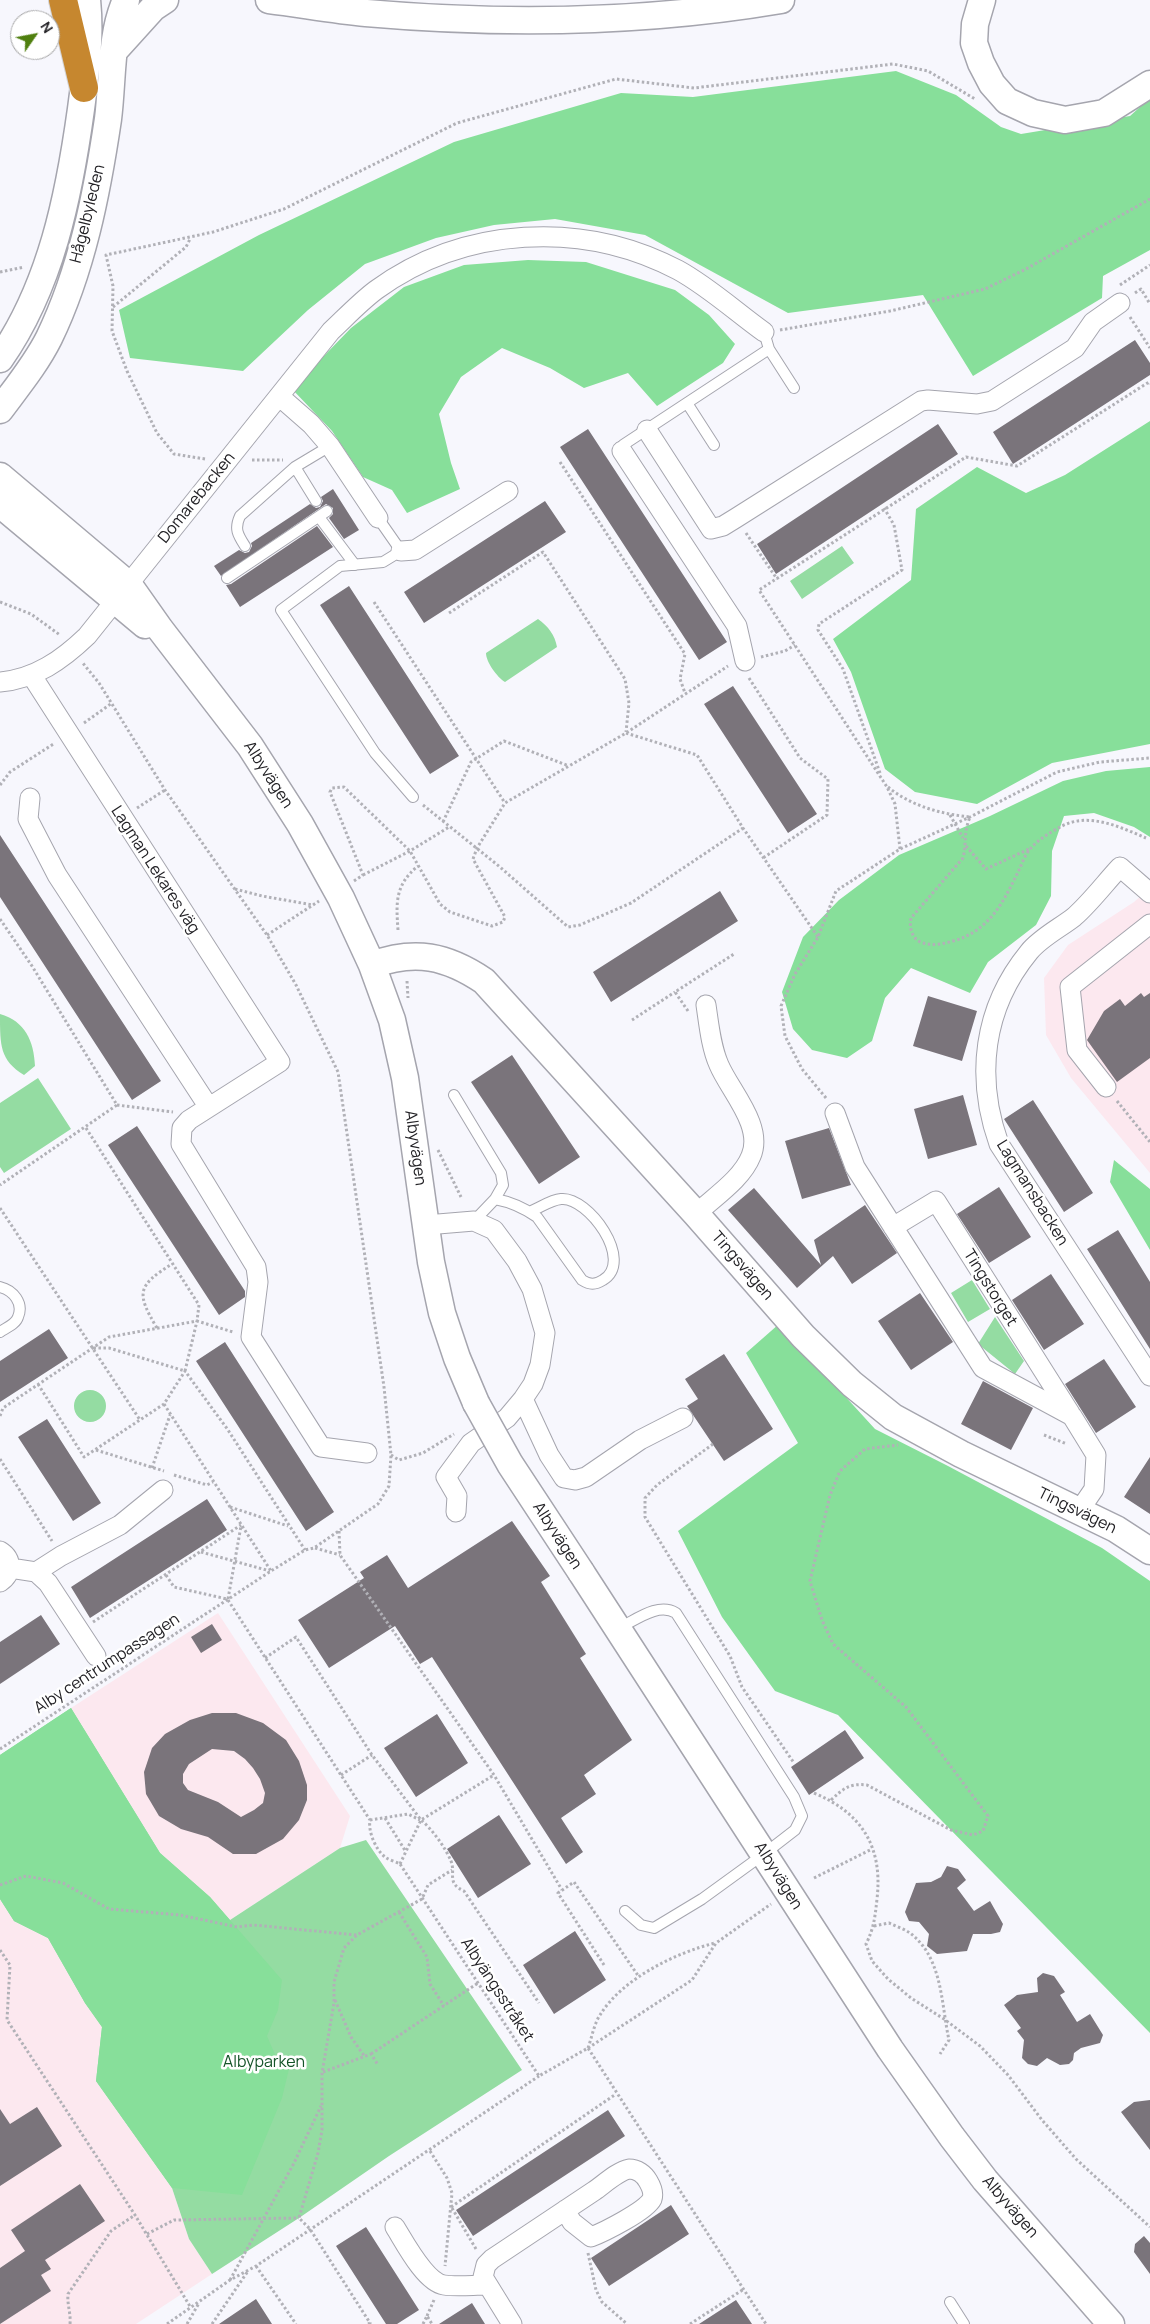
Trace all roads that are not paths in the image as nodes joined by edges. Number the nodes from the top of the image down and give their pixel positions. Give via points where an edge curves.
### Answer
1 (63, 0) edge
2 (87, 0) edge
3 (126, 0) edge
4 (165, 0) edge
5 (269, 0) edge
6 (781, 0) edge
7 (982, 0) edge
8 (115, 50) junction
9 (1150, 84) edge
10 (84, 88) junction
11 (1120, 303) dead end
12 (767, 341) junction
13 (0, 359) edge
14 (794, 388) dead end
15 (279, 396) junction
16 (687, 403) junction
17 (0, 410) edge
18 (646, 430) junction
19 (714, 445) dead end
20 (330, 446) junction
21 (622, 451) joint
22 (295, 467) junction
23 (0, 476) edge
24 (508, 491) dead end
25 (316, 501) dead end
26 (0, 504) edge
27 (378, 518) joint
28 (245, 546) dead end
29 (401, 551) junction
30 (355, 565) junction
31 (227, 578) dead end
32 (123, 593) junction
33 (745, 661) road end
34 (32, 676) junction
35 (0, 682) edge
36 (413, 797) road end
37 (30, 798) dead end
38 (1150, 893) edge
39 (1150, 924) edge
40 (372, 965) junction
41 (706, 1006) road end
42 (1106, 1087) road end
43 (454, 1095) dead end
44 (208, 1106) junction
45 (835, 1113) road end
46 (495, 1199) junction
47 (530, 1212) junction
48 (696, 1214) junction
49 (474, 1221) junction
50 (426, 1226) junction
51 (893, 1227) junction
52 (0, 1287) edge
53 (0, 1332) edge
54 (1150, 1376) edge
55 (523, 1399) junction
56 (1072, 1416) junction
57 (683, 1418) dead end
58 (367, 1453) dead end
59 (163, 1490) dead end
60 (1080, 1511) junction
61 (456, 1512) dead end
62 (0, 1551) edge
63 (1150, 1552) edge
64 (36, 1572) junction
65 (5, 1575) edge
66 (618, 1628) junction
67 (96, 1656) dead end
68 (764, 1854) junction
69 (625, 1910) dead end
70 (565, 2210) dead end
71 (395, 2227) dead end
72 (490, 2289) junction
73 (950, 2302) dead end
74 (512, 2324) edge
75 (964, 2324) edge
76 (1111, 2324) edge

1 - 10 highway
2 - 10 street, Hågelbyleden via 90,32
3 - 8 street, Hågelbyleden via 117,29
4 - 8 street via 153,8
5 - 6 street via 365,13 471,20 569,20 733,8
7 - 9 street via 974,43 992,84 1007,101 1033,113 1065,120 1104,114
8 - 17 street, Hågelbyleden via 99,180 63,305 27,374
10 - 13 street, Hågelbyleden via 66,198 51,252 23,322
11 - 18 street via 1093,322 1075,348 992,401 977,404 921,401 723,526 712,529
12 - 14 lane
12 - 15 street, Domarebacken via 702,285 678,270 615,246 577,238 492,241 454,250 418,265 376,290 331,331
12 - 16 lane
15 - 20 street
15 - 32 street, Domarebacken
16 - 18 lane
16 - 19 lane
18 - 21 lane via 623,445
20 - 22 lane
20 - 27 street
21 - 33 street via 737,626
22 - 25 lane
22 - 28 lane via 240,516 236,531
23 - 32 street, Albyvägen
24 - 29 street via 416,550
26 - 32 street, Albyvägen
27 - 29 lane
29 - 30 lane via 383,562
30 - 31 lane via 323,514
30 - 36 lane via 340,566 281,610 375,753
32 - 34 street via 75,648
32 - 40 street, Albyvägen via 160,629 250,746 300,824 341,898
34 - 35 street
34 - 44 street, Lagman Lekares väg via 280,1062
37 - 44 street via 28,819 57,875
38 - 54 street, Lagmansbacken via 1120,867 1075,915 1030,950 1007,984 990,1030 984,1069 990,1119 999,1144
39 - 42 street via 1070,987 1077,1050
40 - 48 street, Tingsvägen via 391,958 440,958 465,968 484,981
40 - 50 street, Albyvägen via 392,1020 405,1078
41 - 48 street via 719,1064 749,1119 753,1141 752,1155 742,1171
43 - 46 lane via 501,1173 504,1185
44 - 58 street via 182,1128 181,1144 256,1267 258,1282 251,1338 321,1447
45 - 51 street via 855,1167
46 - 47 lane
46 - 49 lane
47 - 47 lane via 537,1217 582,1280 598,1283 612,1272 615,1262 611,1243 591,1214 579,1204 563,1198
48 - 60 street, Tingsvägen via 816,1349 893,1417 961,1454
49 - 50 street
49 - 55 street via 494,1230 502,1240 517,1261 539,1306 544,1334 540,1365
50 - 66 street, Albyvägen, bridge via 442,1313 476,1403 510,1464
51 - 56 street via 983,1368
51 - 56 street, Tingstorget via 936,1201
52 - 53 lane via 10,1290 19,1307 14,1324
55 - 57 street via 549,1455 564,1478 575,1480 586,1478 640,1440
55 - 61 street via 508,1418 471,1443 446,1477 457,1496
56 - 60 street, Tingstorget via 1096,1455 1094,1488
59 - 64 street via 120,1525
60 - 63 street, Tingsvägen via 1116,1529
62 - 65 street via 7,1558
64 - 65 street
64 - 67 street via 48,1583
66 - 68 street, Albyvägen
66 - 68 lane via 658,1609 668,1608 676,1613 794,1797 802,1816 795,1830
68 - 69 lane via 702,1899 654,1928 641,1926
68 - 76 street, Albyvägen via 890,2049 984,2180
70 - 72 street via 486,2265 483,2277
71 - 72 street via 422,2269 436,2282
72 - 74 street
73 - 75 lane

